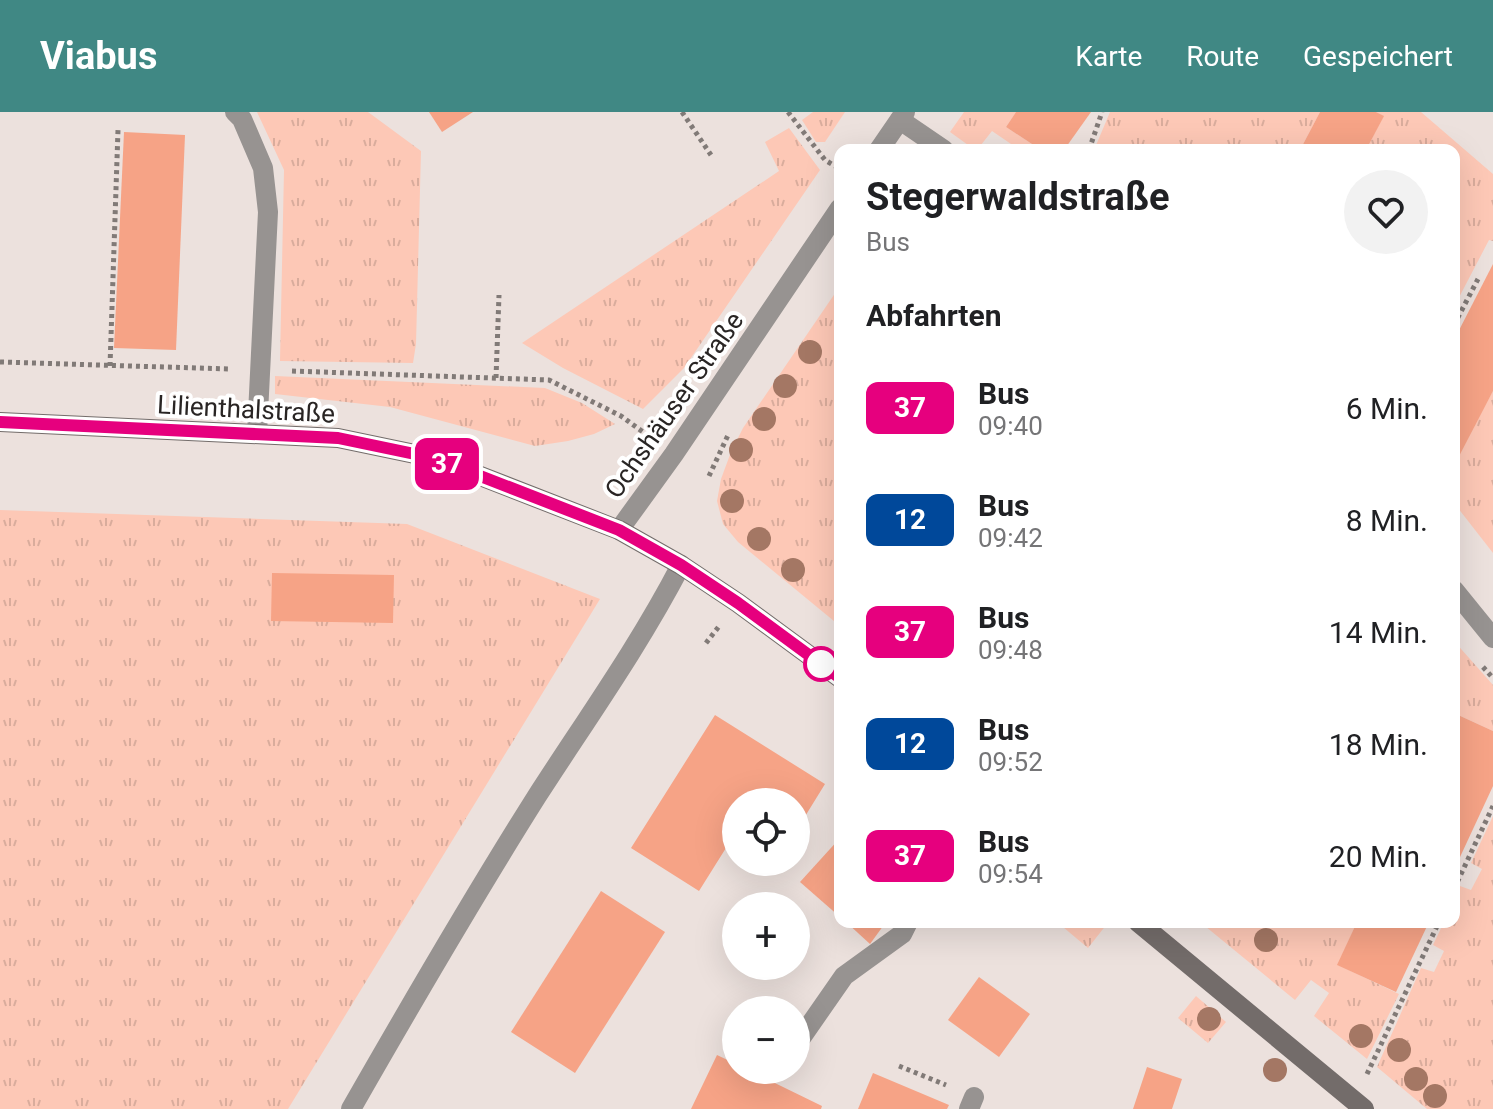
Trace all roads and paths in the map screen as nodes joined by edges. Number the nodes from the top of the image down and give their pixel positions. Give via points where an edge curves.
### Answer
1 (235, 112) edge
2 (682, 112) edge
3 (788, 112) edge
4 (1102, 112) edge
5 (903, 116) edge
6 (118, 130) dead end
7 (883, 144) edge
8 (937, 144) edge
9 (1091, 144) edge
10 (711, 155) dead end
11 (834, 165) edge
12 (834, 217) edge
13 (1478, 279) dead end
14 (499, 295) dead end
15 (1460, 314) edge
16 (0, 362) edge
17 (110, 366) junction
18 (260, 370) junction
19 (496, 378) junction
20 (0, 422) edge
21 (257, 434) junction
22 (674, 454) junction
23 (619, 530) junction
24 (681, 565) junction
25 (1460, 597) edge
26 (1493, 638) edge
27 (834, 674) edge
28 (1493, 806) edge
29 (1460, 876) edge
30 (905, 928) edge
31 (1145, 928) edge
32 (1436, 928) edge
33 (810, 1025) edge
34 (1358, 1104) edge
35 (351, 1109) edge

1 - 18 street via 263,168 268,212
2 - 10 path
3 - 11 path
4 - 9 path
5 - 7 street
5 - 8 street
6 - 17 path
12 - 22 street, Ochshäuser Straße
13 - 15 path
14 - 19 path
16 - 17 path
17 - 18 path
18 - 19 path
18 - 21 street
19 - 22 path via 549,380 621,416
20 - 21 main road, Lilienthalstraße
21 - 23 main road, Lilienthalstraße via 338,438 434,458
22 - 23 street, Ochshäuser Straße
23 - 24 main road, Ochshäuser Straße
24 - 27 main road, Ochshäuser Straße
24 - 35 street
25 - 26 street
28 - 29 path
30 - 33 street via 844,976
31 - 34 main road
32 - 34 path

